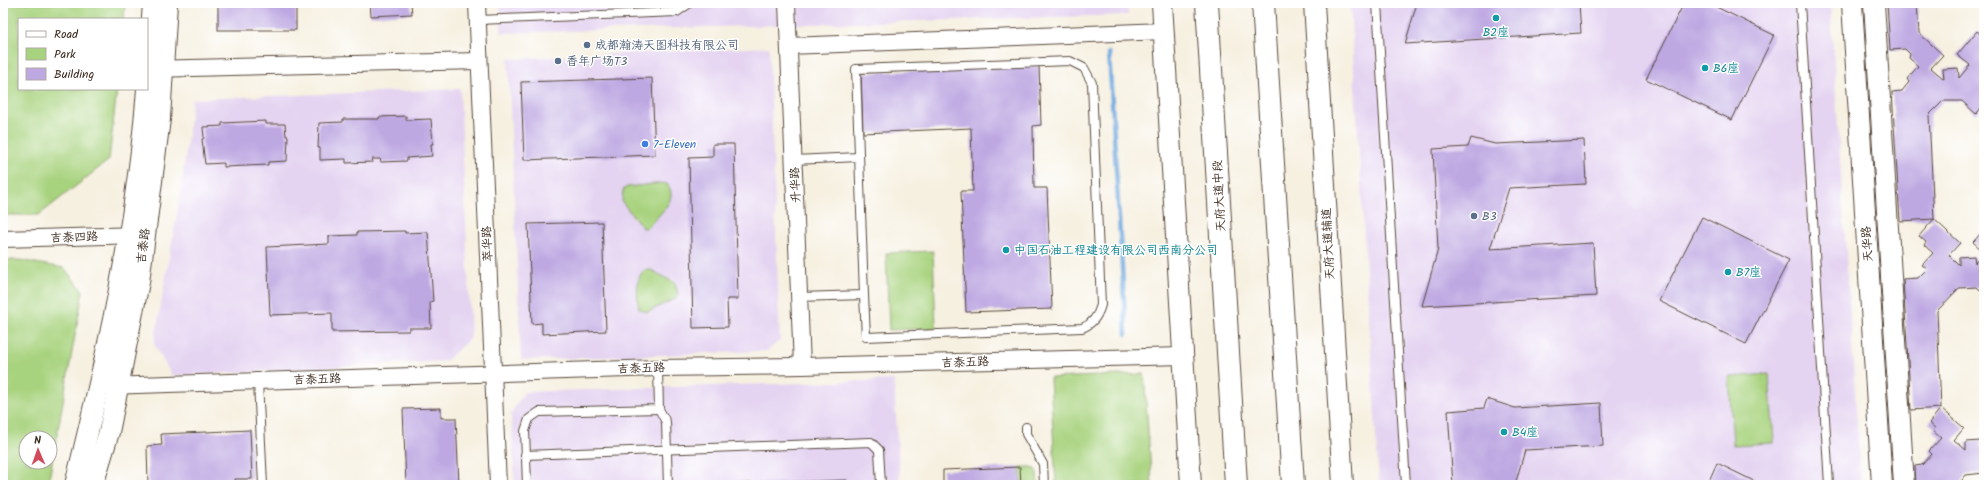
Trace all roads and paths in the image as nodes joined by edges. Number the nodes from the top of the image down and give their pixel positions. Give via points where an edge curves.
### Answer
1 (153, 3) edge
2 (167, 3) edge
3 (477, 3) edge
4 (690, 3) edge
5 (787, 3) edge
6 (1162, 3) edge
7 (1207, 3) edge
8 (1263, 3) edge
9 (1314, 3) edge
10 (1376, 3) edge
11 (1800, 3) edge
12 (1852, 3) edge
13 (1874, 3) edge
14 (478, 20) junction
15 (1164, 31) junction
16 (789, 46) junction
17 (479, 61) junction
18 (153, 74) edge
19 (147, 90) edge
20 (859, 157) junction
21 (794, 160) junction
22 (137, 235) junction
23 (3, 239) edge
24 (864, 295) junction
25 (799, 297) junction
26 (1183, 356) junction
27 (802, 366) junction
28 (658, 368) junction
29 (493, 373) junction
30 (258, 381) junction
31 (108, 386) junction
32 (659, 408) junction
33 (1026, 426) dead end
34 (667, 450) junction
35 (525, 455) junction
36 (75, 485) edge
37 (93, 485) edge
38 (263, 485) edge
39 (498, 485) edge
40 (526, 485) edge
41 (668, 485) edge
42 (881, 485) edge
43 (1044, 485) edge
44 (1191, 485) edge
45 (1236, 485) edge
46 (1293, 485) edge
47 (1343, 485) edge
48 (1406, 485) edge
49 (1829, 485) edge
50 (1882, 485) edge
51 (1904, 485) edge

1 - 18 street, 吉泰路
2 - 18 street, 吉泰路
3 - 14 street, 萃华路
4 - 14 lane via 676,12
5 - 16 street, 升华路
6 - 15 street
7 - 45 main road, 天府大道中段
8 - 46 main road
9 - 47 street, 天府大道辅道
10 - 48 lane
11 - 49 lane
12 - 50 street, 天华路
13 - 51 street, 天华路
14 - 17 street, 萃华路
15 - 16 street
15 - 26 street
16 - 21 street, 升华路
17 - 18 street
17 - 29 street, 萃华路
18 - 22 street, 吉泰路 via 160,119
19 - 22 street, 吉泰路
20 - 21 lane
20 - 24 lane
20 - 24 lane via 856,70 1070,61 1084,68 1092,82 1101,305 1097,316 1089,325 1082,328 866,337
21 - 25 street, 升华路
22 - 23 street, 吉泰四路
22 - 31 street, 吉泰路 via 139,282
24 - 25 lane
25 - 27 street, 升华路
26 - 27 street, 吉泰五路
26 - 44 street
27 - 28 street, 吉泰五路
28 - 29 street, 吉泰五路
28 - 32 lane
29 - 30 street, 吉泰五路
29 - 39 street, 萃华路
30 - 31 street, 吉泰五路
30 - 38 lane
31 - 36 street, 吉泰路
31 - 37 street, 吉泰路 via 109,432
32 - 34 lane via 666,422
32 - 35 lane via 539,412 530,420 525,431
33 - 43 lane via 1026,434 1043,464
34 - 35 lane
34 - 41 lane
34 - 42 lane via 871,442 879,450
35 - 40 lane

